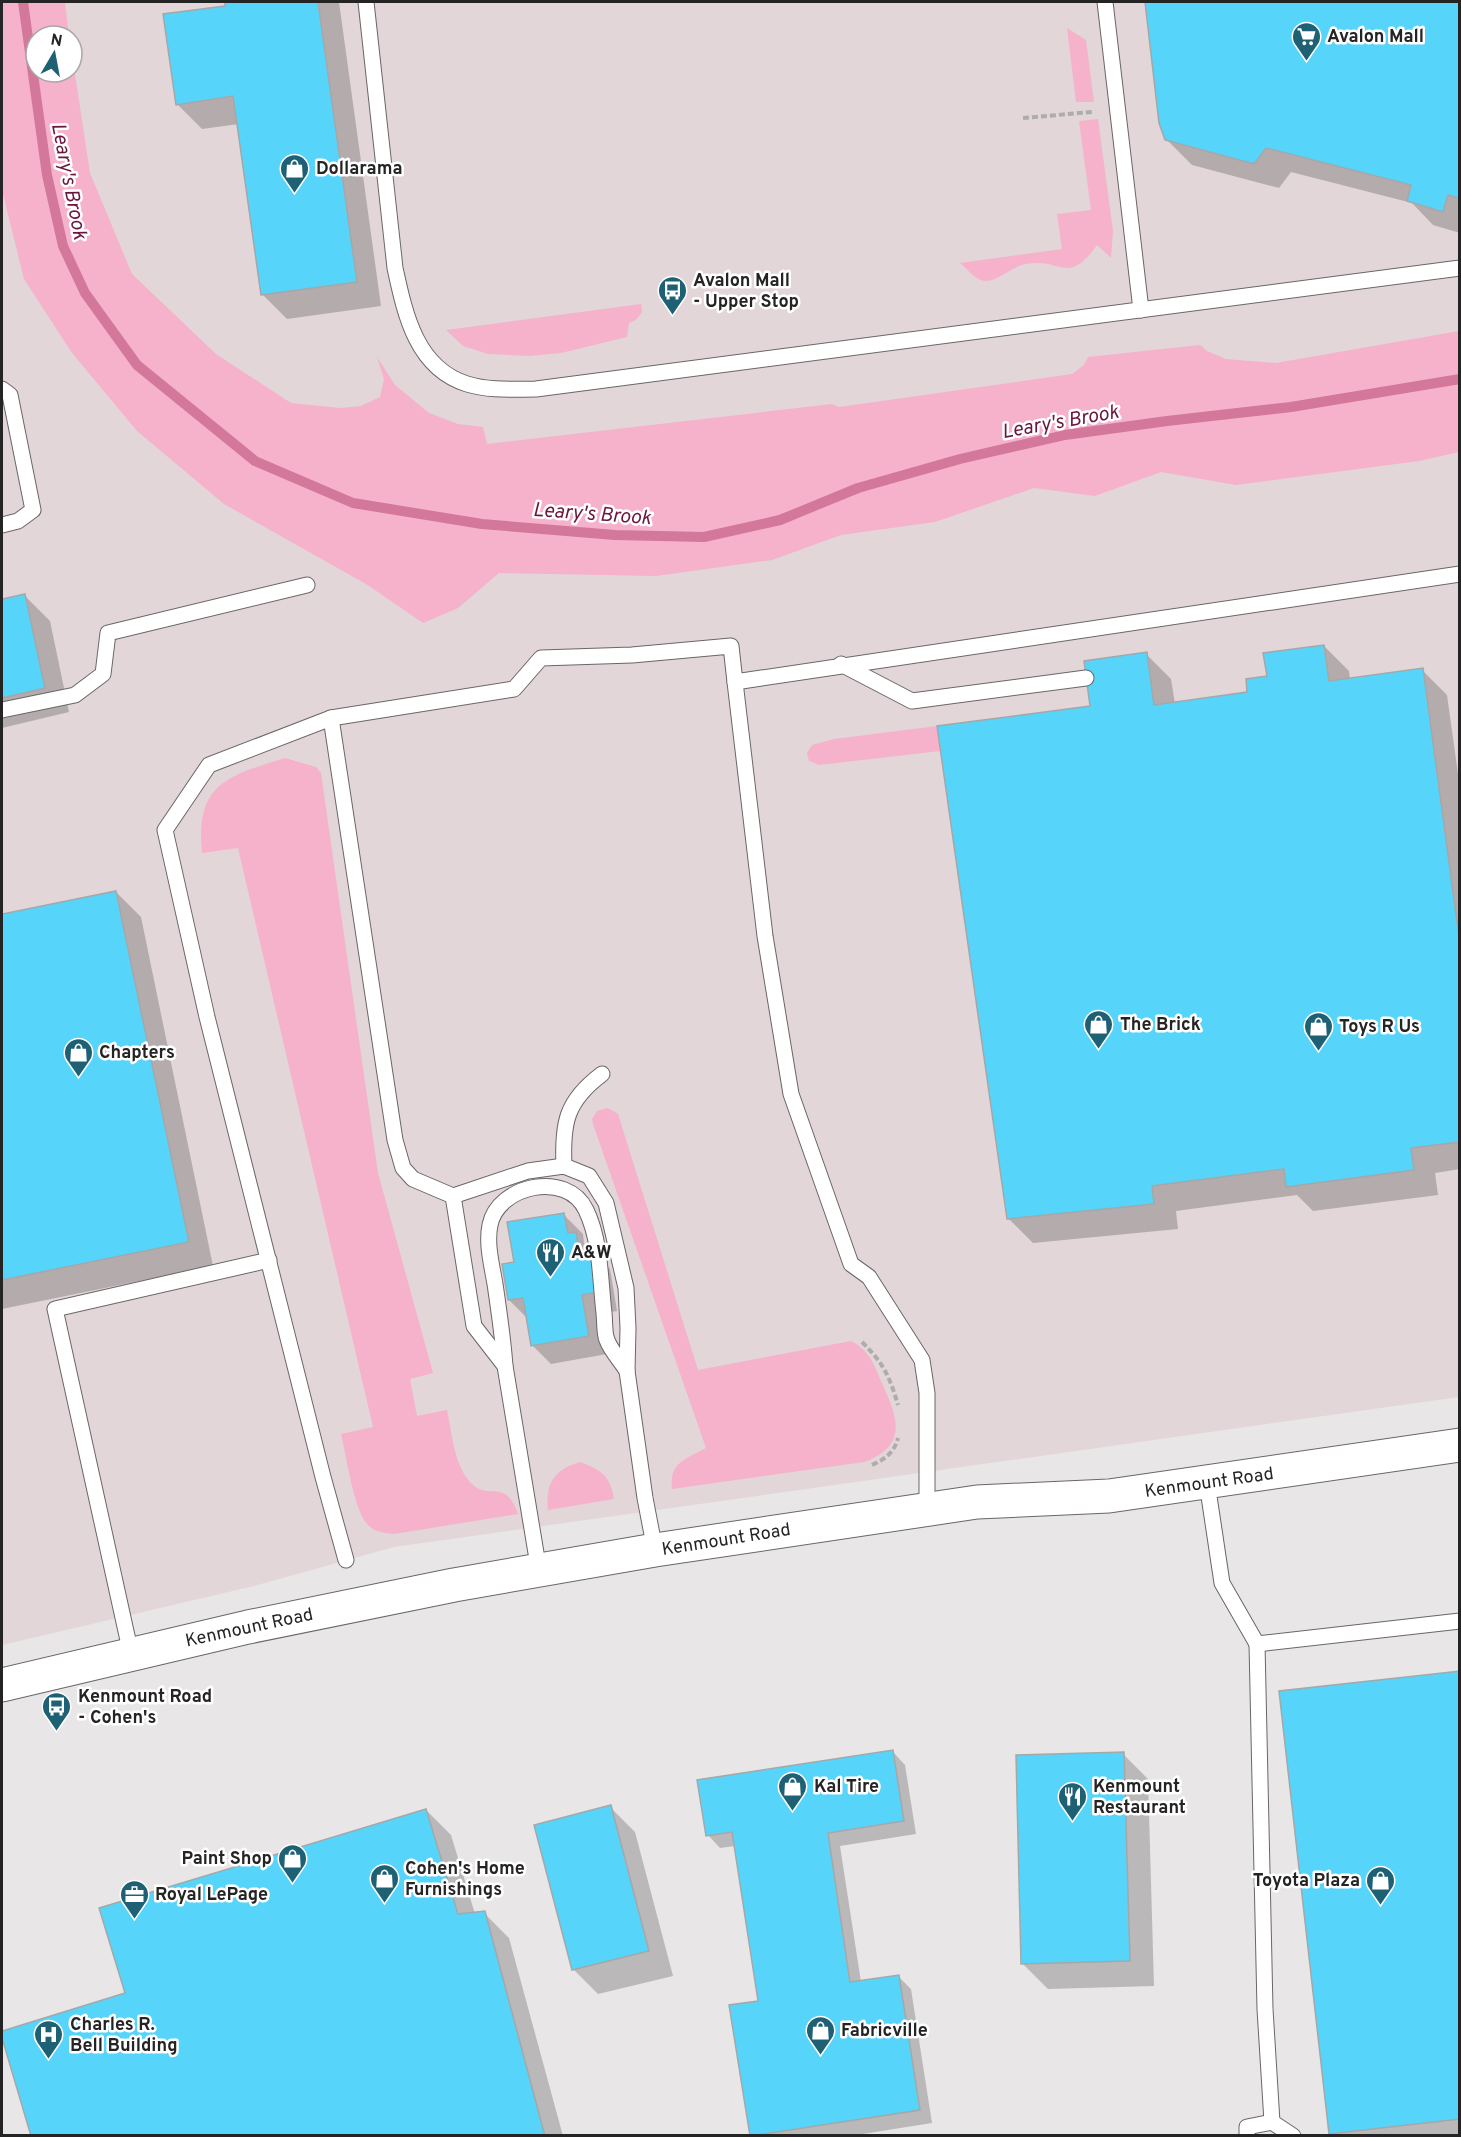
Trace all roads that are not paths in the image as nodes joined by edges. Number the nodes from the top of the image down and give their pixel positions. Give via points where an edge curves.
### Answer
1 (366, 2) edge
2 (1105, 2) edge
3 (1460, 268) edge
4 (1141, 310) junction
5 (2, 389) edge
6 (2, 525) edge
7 (1460, 574) edge
8 (307, 585) dead end
9 (842, 664) junction
10 (1086, 678) dead end
11 (735, 682) junction
12 (2, 710) edge
13 (331, 718) junction
14 (602, 1074) dead end
15 (564, 1166) junction
16 (453, 1196) junction
17 (269, 1260) junction
18 (505, 1366) junction
19 (627, 1371) junction
20 (1460, 1445) edge
21 (1207, 1483) junction
22 (927, 1509) junction
23 (655, 1550) junction
24 (346, 1560) dead end
25 (539, 1570) junction
26 (1460, 1621) edge
27 (1257, 1644) junction
28 (131, 1654) junction
29 (2, 1685) edge
30 (1272, 2122) junction
31 (1247, 2136) edge
32 (1293, 2136) edge

1 - 4 lane via 394,268 408,323 422,351 441,370 466,384 536,389
2 - 4 lane
3 - 4 lane
5 - 6 lane via 10,395 33,510 18,521
7 - 9 lane
8 - 12 lane via 108,633 104,674 75,695
9 - 10 lane via 912,701
9 - 11 lane
11 - 13 lane via 731,646 542,658 514,689
11 - 22 lane via 765,936 790,1094 851,1264 869,1277 922,1360 927,1393
13 - 16 lane via 395,1140 403,1168 412,1179
13 - 17 lane via 209,765 165,830 207,1017
14 - 15 lane via 576,1098 563,1134
15 - 16 lane via 528,1171
15 - 19 lane via 589,1176 606,1203 626,1287
16 - 18 lane via 474,1326
17 - 24 lane
17 - 28 lane via 55,1309
18 - 19 lane via 489,1228 500,1203 528,1189 545,1186 577,1196 591,1220 607,1340
18 - 25 lane
19 - 23 lane
20 - 21 main road, Kenmount Road
21 - 22 main road, Kenmount Road via 1109,1496 977,1502
21 - 27 lane via 1221,1583
22 - 23 main road, Kenmount Road
23 - 25 main road, Kenmount Road
25 - 28 main road, Kenmount Road
26 - 27 lane
27 - 30 lane via 1265,2009
28 - 29 main road, Kenmount Road
30 - 31 lane via 1247,2127
30 - 32 lane

